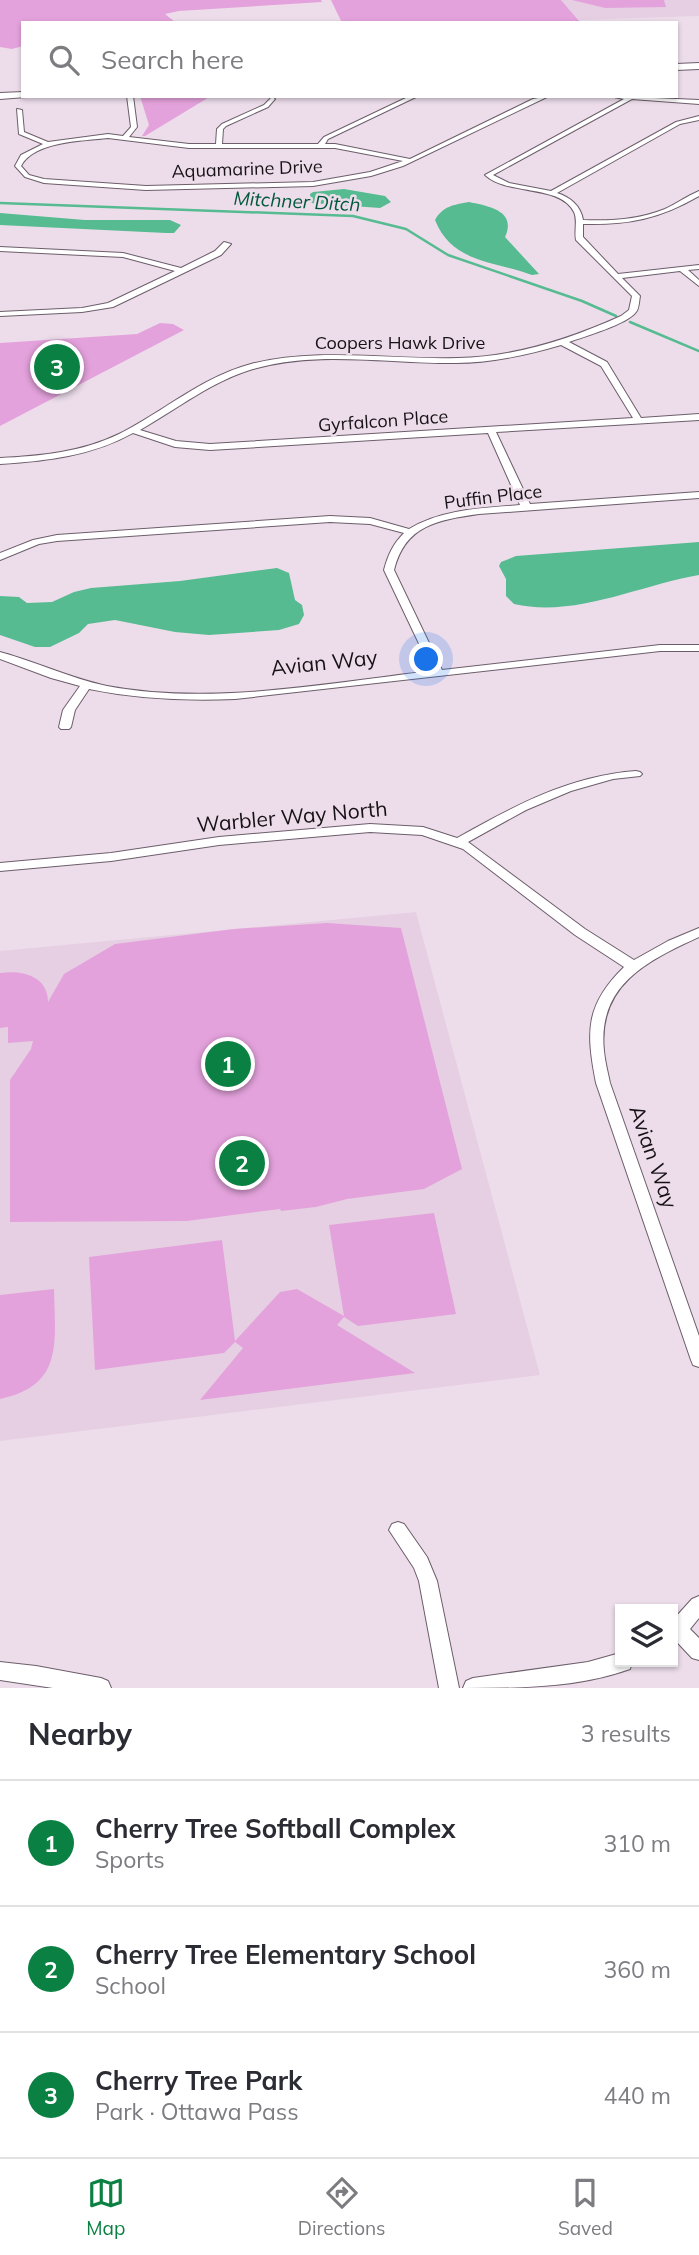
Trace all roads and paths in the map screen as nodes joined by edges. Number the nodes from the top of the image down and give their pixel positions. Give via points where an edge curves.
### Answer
1 (699, 66) edge
2 (678, 67) edge
3 (21, 95) edge
4 (0, 96) edge
5 (130, 98) edge
6 (411, 98) edge
7 (542, 98) edge
8 (629, 98) edge
9 (272, 99) dead end
10 (698, 103) edge
11 (19, 110) dead end
12 (699, 118) edge
13 (125, 137) junction
14 (47, 144) junction
15 (219, 145) junction
16 (321, 145) junction
17 (411, 161) junction
18 (699, 193) edge
19 (550, 194) junction
20 (579, 222) junction
21 (227, 244) dead end
22 (0, 249) edge
23 (699, 267) edge
24 (683, 270) junction
25 (183, 271) junction
26 (618, 276) junction
27 (699, 284) edge
28 (0, 314) edge
29 (560, 341) junction
30 (699, 417) edge
31 (639, 421) junction
32 (132, 430) junction
33 (491, 430) junction
34 (0, 461) edge
35 (699, 495) edge
36 (526, 507) junction
37 (410, 532) junction
38 (0, 557) edge
39 (699, 648) edge
40 (0, 655) edge
41 (438, 673) junction
42 (86, 685) junction
43 (65, 727) dead end
44 (636, 774) dead end
45 (459, 842) junction
46 (0, 867) edge
47 (699, 932) edge
48 (631, 965) junction
49 (694, 1328) edge
50 (699, 1360) edge
51 (398, 1530) dead end
52 (699, 1605) edge
53 (678, 1628) edge
54 (678, 1634) edge
55 (699, 1651) edge
56 (615, 1664) edge
57 (0, 1671) edge
58 (101, 1688) edge
59 (449, 1688) edge
60 (473, 1688) edge

1 - 2 main road
3 - 4 main road
5 - 13 street via 134,127
6 - 16 street via 326,138
7 - 17 street, Aquamarine Drive
8 - 10 street
8 - 19 street, Coopers Hawk Drive via 488,177
9 - 15 street via 221,127
11 - 14 street via 21,133
12 - 19 street via 673,125
13 - 14 street via 73,138
13 - 15 street
14 - 17 street, Aquamarine Drive via 23,156 18,166 22,172 44,181 131,188 313,184 371,174
15 - 16 street
16 - 17 street
18 - 20 street via 648,218
19 - 20 street, Coopers Hawk Drive via 573,205
20 - 26 street, Coopers Hawk Drive via 579,238
21 - 25 street
22 - 25 street via 123,255
23 - 24 street
24 - 26 street
24 - 27 street
25 - 28 street via 110,305
26 - 29 street, Coopers Hawk Drive via 636,296 633,311
29 - 31 street via 604,365
29 - 32 street, Coopers Hawk Drive via 489,359 316,359 263,364 228,376
30 - 31 street, Gyrfalcon Place
31 - 33 street, Gyrfalcon Place
32 - 33 street, Gyrfalcon Place via 198,448
32 - 34 street, Coopers Hawk Drive via 70,454
33 - 36 street
35 - 36 street, Puffin Place
36 - 37 street, Puffin Place via 451,515
37 - 38 street via 370,521 330,519 57,538
37 - 41 street via 391,555 389,570
39 - 41 street, Avian Way via 660,648
40 - 42 street, Avian Way
41 - 42 street, Avian Way via 215,697 157,696
42 - 43 street via 69,710
44 - 45 street via 599,777 494,821
45 - 46 street, Warbler Way North via 423,831 382,827
45 - 48 street, Warbler Way North
47 - 48 street, Avian Way
48 - 49 street, Avian Way via 602,1007 595,1028 595,1051
49 - 50 street, Avian Way
51 - 59 street via 428,1581
52 - 53 street
54 - 55 street
56 - 60 street
57 - 58 street

